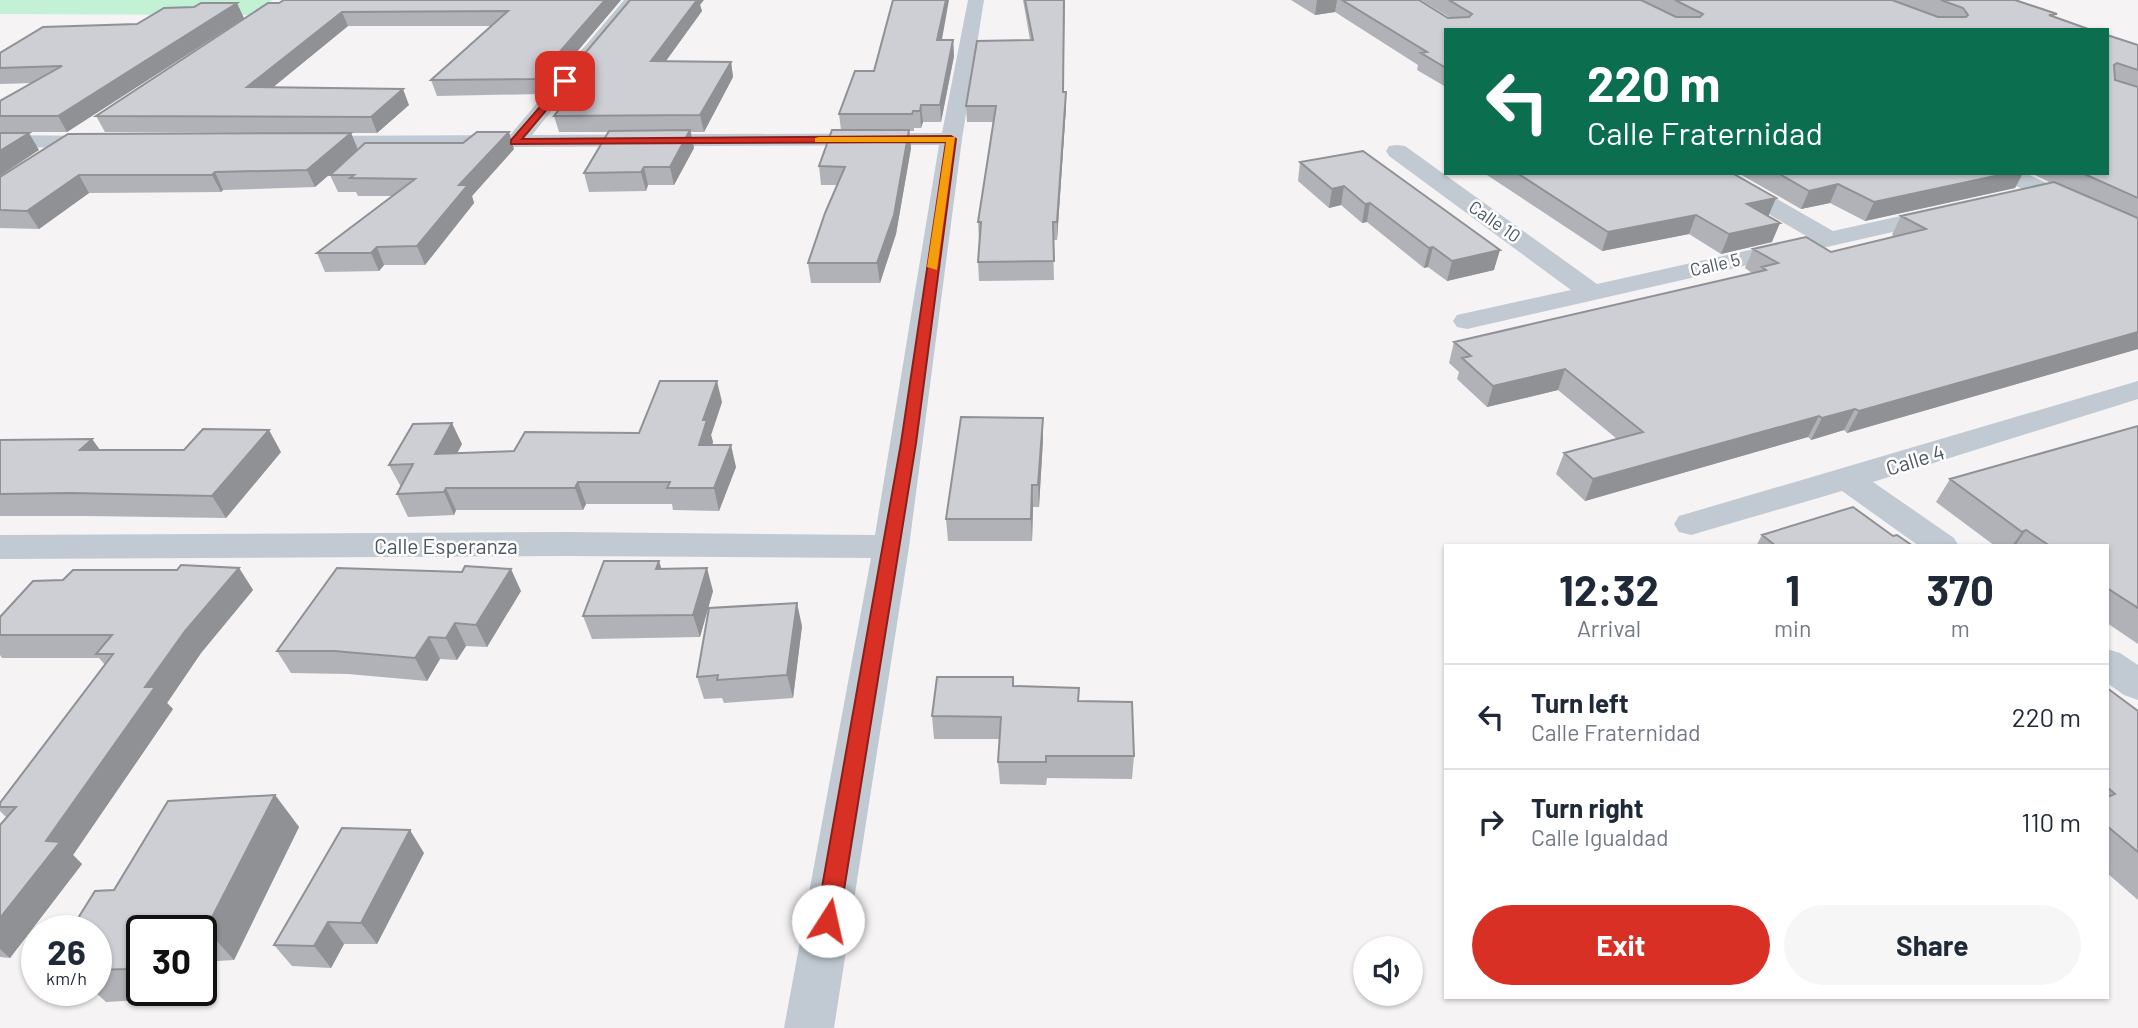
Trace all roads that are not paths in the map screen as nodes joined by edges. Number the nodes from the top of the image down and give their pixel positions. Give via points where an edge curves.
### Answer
1 (633, 0) edge
2 (976, 0) edge
3 (108, 120) edge
4 (951, 139) junction
5 (0, 141) edge
6 (74, 142) junction
7 (129, 142) edge
8 (294, 142) edge
9 (514, 142) junction
10 (1397, 151) dead end
11 (42, 162) edge
12 (1718, 175) edge
13 (2010, 175) edge
14 (2046, 191) junction
15 (2005, 200) edge
16 (1964, 209) edge
17 (2138, 233) edge
18 (1829, 239) junction
19 (1591, 292) junction
20 (1467, 321) dead end
21 (2131, 398) edge
22 (1847, 479) junction
23 (1691, 524) dead end
24 (1938, 544) edge
25 (0, 547) edge
26 (892, 547) junction
27 (2109, 664) edge
28 (2138, 685) edge
29 (809, 1028) edge

1 - 9 street
2 - 4 street
3 - 6 street
4 - 9 street
4 - 26 street
5 - 6 street
6 - 7 street
6 - 11 street
8 - 9 street
10 - 19 street, Calle 10
12 - 18 street
13 - 14 street
14 - 15 street
14 - 17 street
16 - 18 street, Calle 5
18 - 19 street, Calle 5
19 - 20 street, Calle 5
21 - 22 street, Calle 4
22 - 23 street, Calle 4
22 - 24 street
25 - 26 street, Calle Esperanza
26 - 29 street
27 - 28 street

